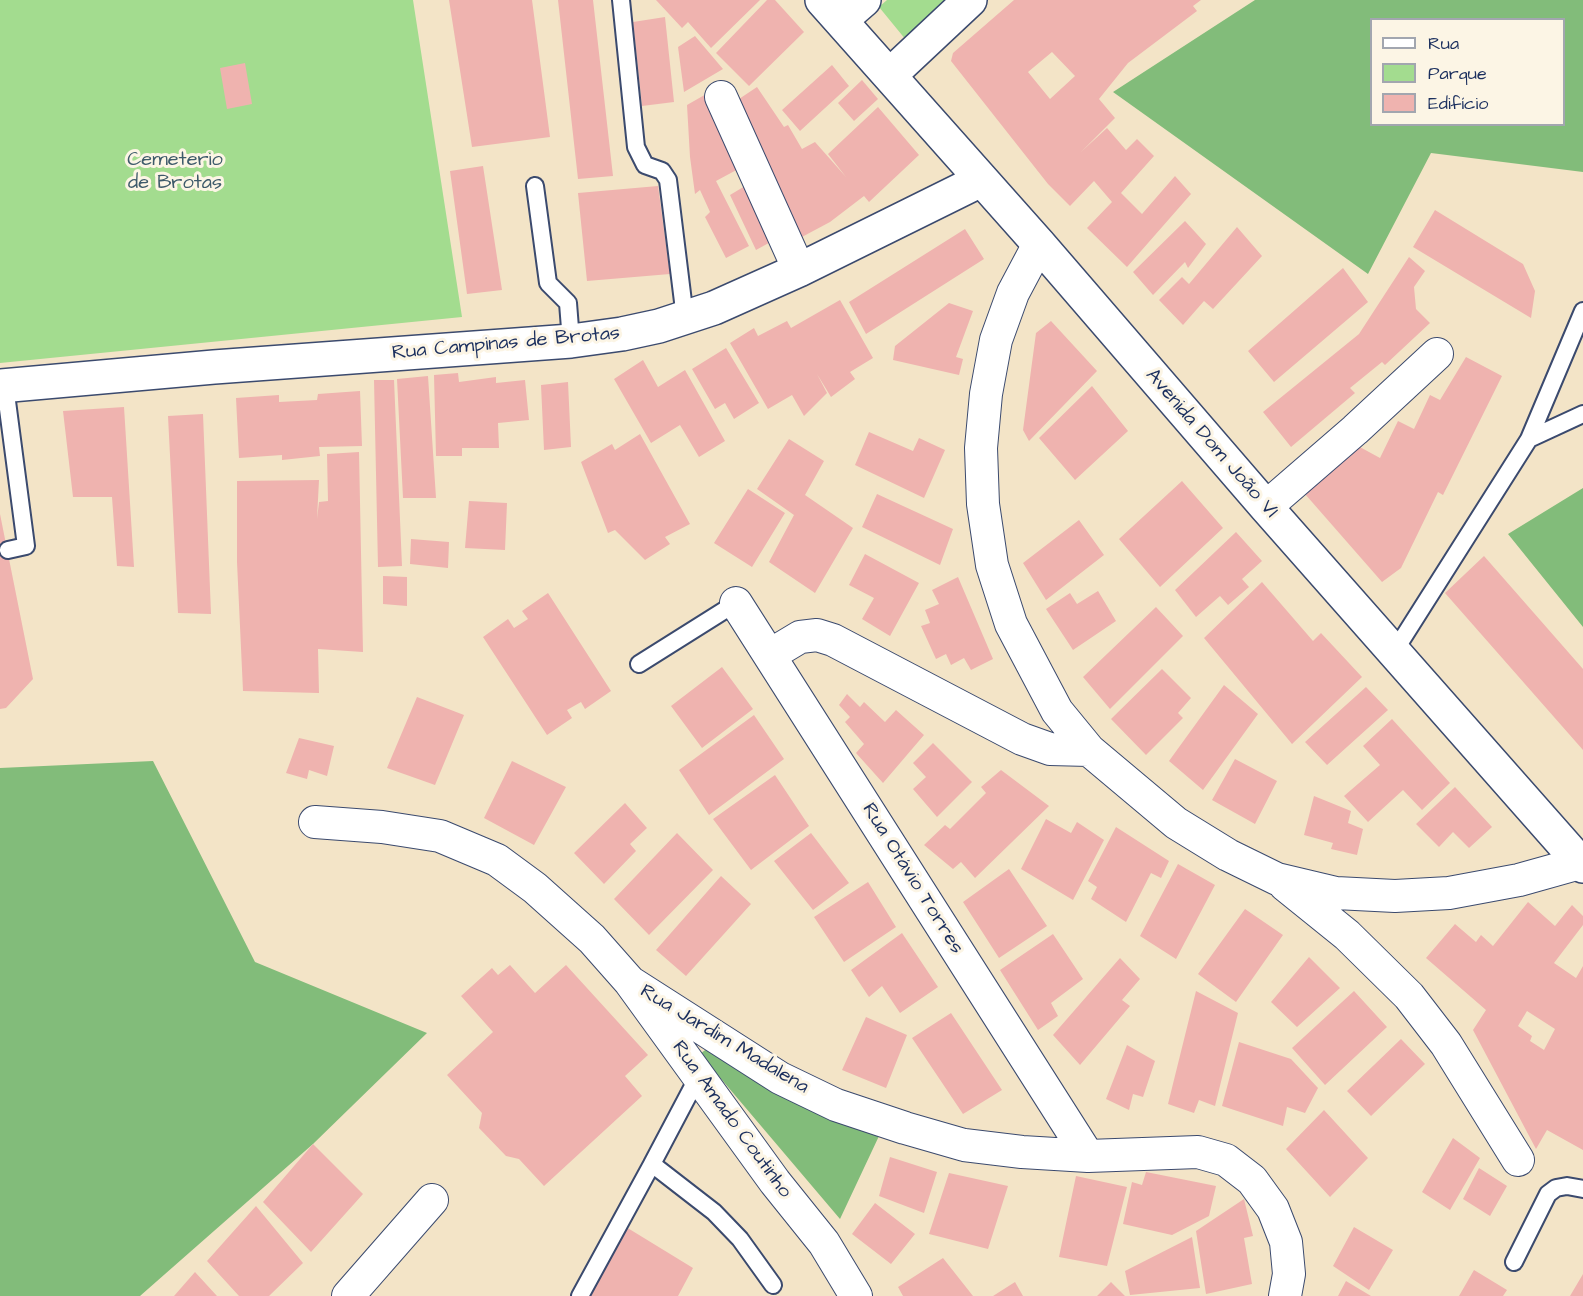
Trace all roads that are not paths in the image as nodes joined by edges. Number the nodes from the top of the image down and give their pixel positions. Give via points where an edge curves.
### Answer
1 (621, 0) edge
2 (962, 3) edge
3 (842, 7) edge
4 (890, 75) junction
5 (721, 97) dead end
6 (981, 180) junction
7 (536, 186) dead end
8 (1039, 244) junction
9 (799, 270) junction
10 (1583, 311) edge
11 (685, 318) junction
12 (571, 341) junction
13 (1437, 354) dead end
14 (3, 386) edge
15 (1583, 414) edge
16 (1529, 439) junction
17 (1266, 507) junction
18 (8, 550) dead end
19 (736, 603) joint
20 (1394, 652) junction
21 (770, 655) junction
22 (639, 664) dead end
23 (1089, 750) junction
24 (315, 822) dead end
25 (1581, 864) edge
26 (1277, 879) junction
27 (630, 982) junction
28 (699, 1075) junction
29 (1088, 1156) junction
30 (1518, 1160) dead end
31 (652, 1164) junction
32 (1583, 1189) edge
33 (432, 1200) dead end
34 (1514, 1262) dead end
35 (772, 1285) dead end
36 (348, 1296) edge
37 (580, 1296) edge
38 (856, 1296) edge
39 (1285, 1296) edge

1 - 11 lane via 636,147 645,165 662,171 668,180
2 - 4 main road
3 - 4 main road, Avenida Dom João VI
4 - 6 main road, Avenida Dom João VI
5 - 9 street
6 - 8 main road, Avenida Dom João VI
6 - 9 main road, Rua Campinas de Brotas
7 - 12 lane via 548,283 568,303
8 - 17 main road, Avenida Dom João VI
8 - 23 street via 1013,293 996,340 981,448 983,504 992,565 1011,624 1057,711
9 - 11 main road, Rua Campinas de Brotas
10 - 16 lane
11 - 12 main road, Rua Campinas de Brotas via 622,334
12 - 14 main road, Rua Campinas de Brotas
13 - 17 street
14 - 18 lane via 26,546
15 - 16 lane
16 - 20 lane
17 - 20 main road, Avenida Dom João VI
19 - 21 street, Rua Otávio Torres
19 - 22 lane
20 - 25 main road, Avenida Dom João VI
21 - 23 street via 800,637 817,635 833,639 1022,739 1050,749
21 - 29 street, Rua Otávio Torres
23 - 26 street via 1176,823
24 - 27 street, Rua Amado Coutinho via 440,836 497,860 592,939
25 - 26 street via 1449,893 1395,896 1336,893
26 - 30 street via 1347,935 1409,996 1446,1044
27 - 28 street, Rua Amado Coutinho
27 - 29 street, Rua Jardim Madalena via 780,1078 836,1104 964,1145
28 - 31 lane
28 - 38 street, Rua Amado Coutinho via 824,1243
29 - 39 street, Rua Jardim Madalena via 1198,1152 1226,1160 1252,1180 1273,1209 1286,1242 1289,1274
31 - 35 lane via 714,1212 740,1239
31 - 37 lane
32 - 34 lane via 1567,1186 1548,1194
33 - 36 street

